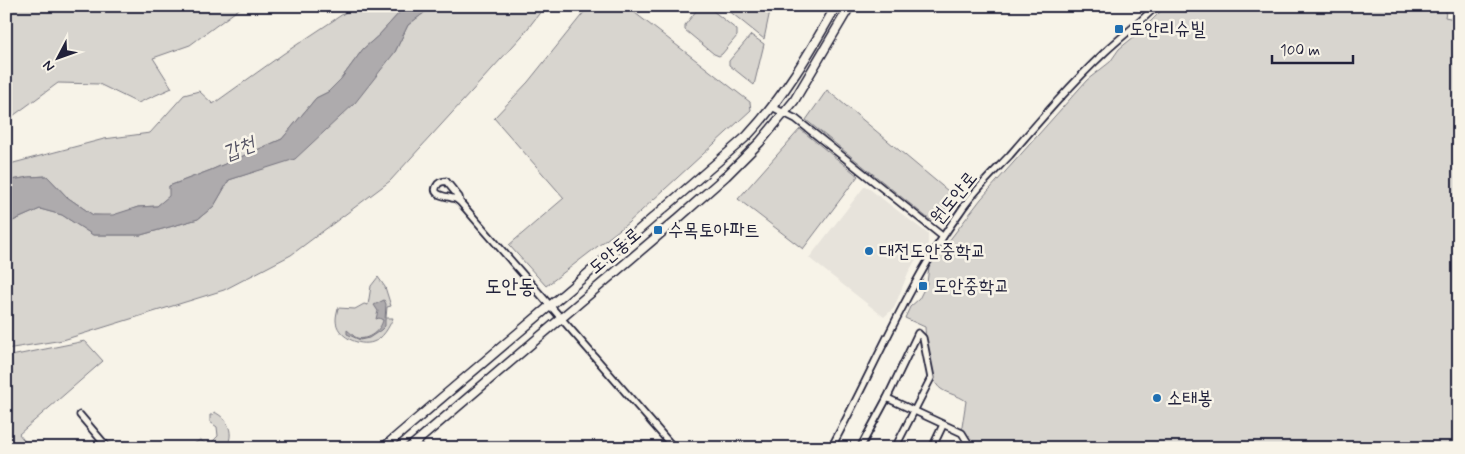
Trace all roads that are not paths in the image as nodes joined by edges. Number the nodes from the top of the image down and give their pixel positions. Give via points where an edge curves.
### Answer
1 (836, 6) edge
2 (850, 6) edge
3 (1156, 6) edge
4 (772, 107) junction
5 (785, 113) junction
6 (460, 202) dead end
7 (942, 236) junction
8 (551, 305) junction
9 (562, 317) junction
10 (887, 398) junction
11 (914, 411) junction
12 (80, 415) dead end
13 (943, 425) junction
14 (108, 448) edge
15 (383, 448) edge
16 (409, 448) edge
17 (674, 448) edge
18 (831, 448) edge
19 (860, 448) edge
20 (895, 448) edge
21 (932, 448) edge
22 (969, 448) edge

1 - 4 main road, 도안동로
2 - 5 main road, 도안동로
3 - 7 street, 원도안로 via 1077,79 961,210
4 - 5 street
4 - 8 main road, 도안동로 via 747,136
5 - 7 street
5 - 9 main road, 도안동로 via 726,176
6 - 8 street
7 - 18 street, 원도안로 via 918,276
8 - 9 street
8 - 15 main road, 도안동로
9 - 16 main road, 도안동로
9 - 17 street
10 - 11 street
10 - 11 street via 918,333 923,338 931,378
10 - 19 street
11 - 13 street
11 - 20 street
12 - 14 street
13 - 21 street
13 - 22 street via 962,433

